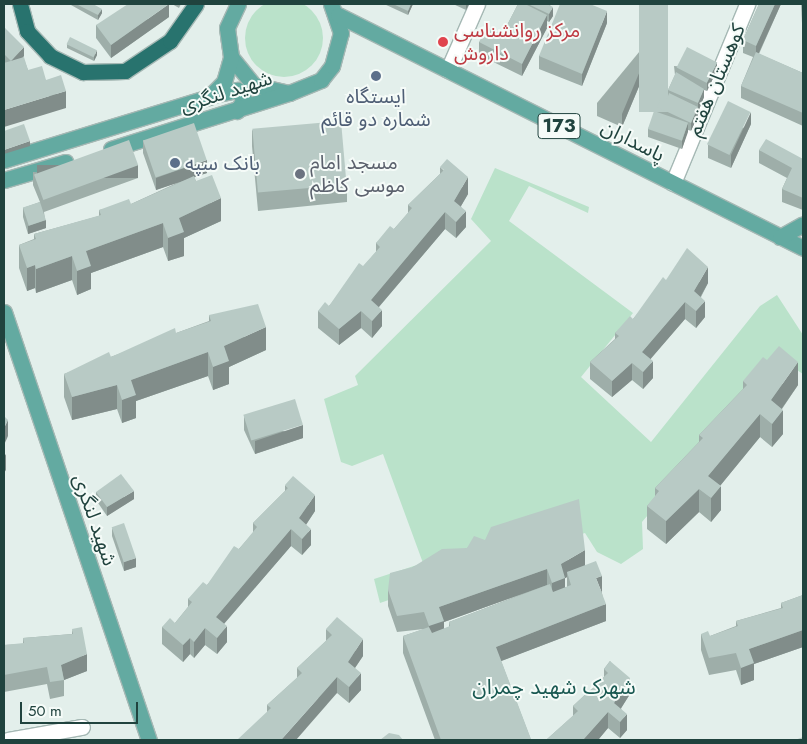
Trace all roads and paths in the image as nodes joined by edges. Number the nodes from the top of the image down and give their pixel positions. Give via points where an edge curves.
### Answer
1 (20, 4) edge
2 (196, 4) edge
3 (477, 4) edge
4 (747, 4) edge
5 (235, 5) edge
6 (335, 8) edge
7 (231, 57) junction
8 (448, 70) junction
9 (288, 93) junction
10 (209, 97) junction
11 (237, 111) junction
12 (97, 153) edge
13 (78, 158) edge
14 (4, 160) edge
15 (4, 180) edge
16 (673, 183) junction
17 (803, 224) edge
18 (780, 237) junction
19 (803, 248) edge
20 (4, 312) edge
21 (82, 727) dead end
22 (8, 740) edge
23 (149, 740) edge

1 - 2 highway via 27,30 50,56 83,72 125,71 170,41
3 - 8 street
4 - 16 street, کوهستان هفتم
5 - 7 main road via 227,28
6 - 8 main road, پاسداران / 173
6 - 9 main road, شهید لنگری via 340,50 332,66 321,80
7 - 9 main road via 254,85
7 - 10 main road, شهید لنگری via 224,82
8 - 16 main road, پاسداران / 173
9 - 11 main road, شهید لنگری
10 - 11 main road via 237,90 244,99
10 - 14 main road, شهید لنگری
11 - 12 main road, شهید لنگری
13 - 15 main road
16 - 18 main road, پاسداران / 173
17 - 18 main road
18 - 19 main road, پاسداران / 173
20 - 23 main road, شهید لنگری
21 - 22 street

